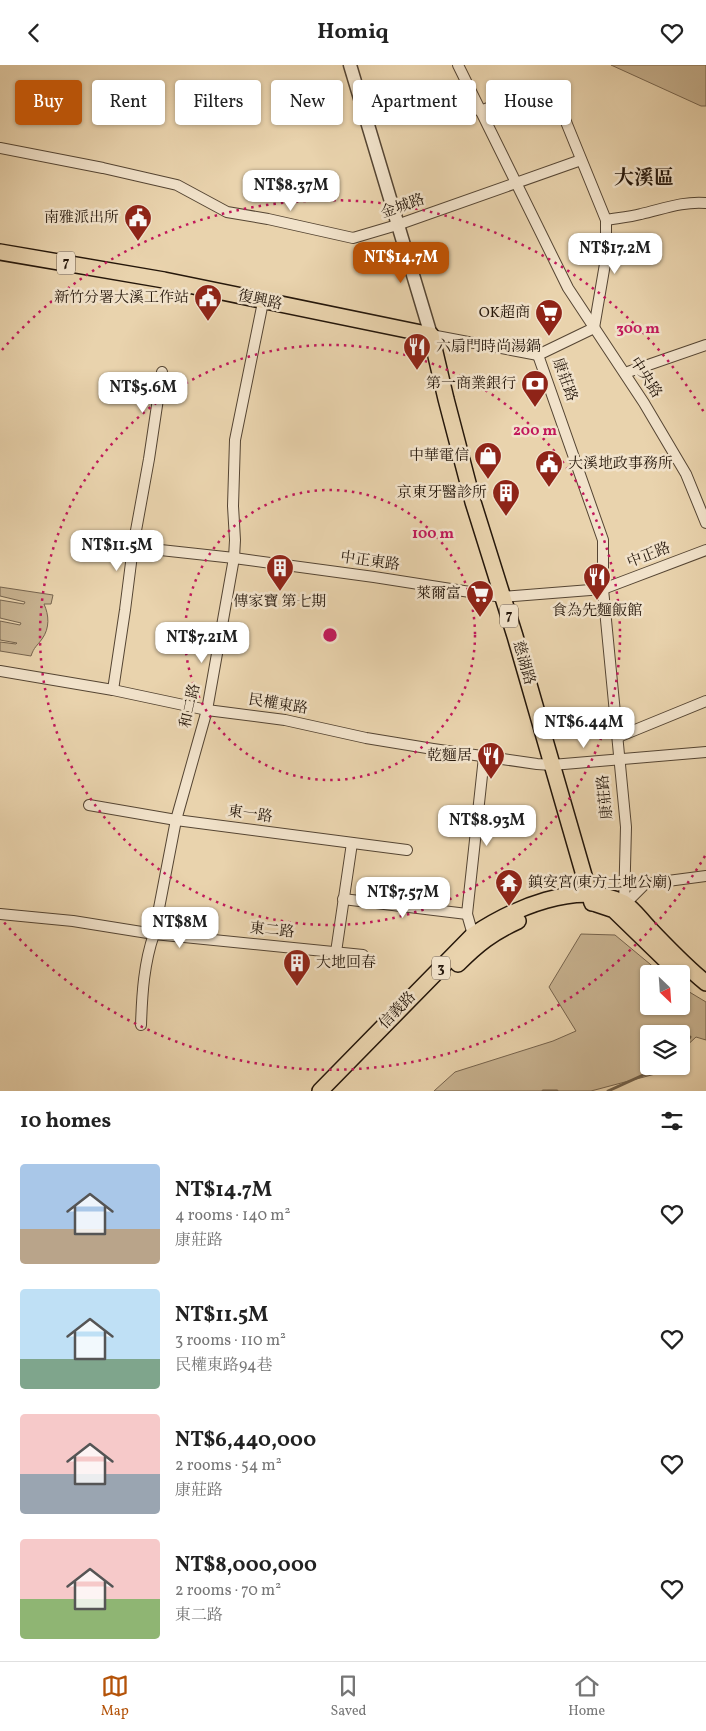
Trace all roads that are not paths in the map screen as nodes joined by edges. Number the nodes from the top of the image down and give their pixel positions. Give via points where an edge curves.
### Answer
1 (350, 65) edge
2 (458, 65) edge
3 (480, 111) junction
4 (0, 149) edge
5 (581, 161) junction
6 (515, 183) junction
7 (706, 203) edge
8 (606, 220) junction
9 (397, 225) junction
10 (0, 251) edge
11 (264, 302) junction
12 (594, 328) junction
13 (431, 335) junction
14 (706, 345) edge
15 (538, 355) junction
16 (162, 372) dead end
17 (625, 373) junction
18 (706, 523) edge
19 (133, 547) junction
20 (706, 550) edge
21 (234, 558) junction
22 (604, 589) junction
23 (502, 597) junction
24 (0, 671) edge
25 (113, 690) junction
26 (706, 701) edge
27 (207, 710) junction
28 (618, 737) junction
29 (706, 751) edge
30 (484, 757) junction
31 (618, 759) junction
32 (552, 765) junction
33 (89, 805) dead end
34 (176, 820) junction
35 (352, 843) junction
36 (407, 851) dead end
37 (706, 876) edge
38 (343, 899) junction
39 (591, 899) junction
40 (623, 910) junction
41 (0, 914) edge
42 (466, 914) junction
43 (154, 934) junction
44 (477, 939) junction
45 (336, 952) junction
46 (364, 955) dead end
47 (673, 965) edge
48 (690, 980) edge
49 (706, 983) edge
50 (706, 992) edge
51 (141, 1025) dead end
52 (320, 1091) edge
53 (334, 1091) edge

1 - 9 street
2 - 3 street, 中央路
3 - 5 street via 546,87 553,90
3 - 6 street, 中央路
4 - 9 street, 金城路 via 177,185 227,212 335,235 353,238
5 - 6 street, 金城路
5 - 8 street
6 - 9 street, 金城路
6 - 12 street, 中央路 via 568,288
7 - 8 street via 674,205
8 - 12 street via 606,258
9 - 13 street
10 - 11 main road, 復興路 / 7 via 164,280
11 - 13 main road, 復興路 / 7
11 - 21 street, 和二路 via 235,440
12 - 15 street
12 - 17 street, 中央路
13 - 15 street, 康莊路
13 - 23 main road, 慈湖路 / 7 via 473,502
14 - 17 street
15 - 22 street, 康莊路 via 603,540
16 - 19 street
17 - 18 street, 中央路 via 686,474
19 - 21 street, 中正東路
19 - 25 street
20 - 22 street, 中正路
21 - 23 street, 中正東路
21 - 27 street, 和二路
22 - 23 street, 中正東路
22 - 28 street, 康莊路
23 - 32 main road, 慈湖路 / 7
24 - 25 street, 民權東路
25 - 27 street, 民權東路
26 - 28 street
27 - 30 street, 民權東路
27 - 34 street, 和二路
28 - 31 street, 康莊路
29 - 31 street, 民權東路
30 - 32 street, 民權東路
30 - 42 street
31 - 32 street, 民權東路
31 - 40 street, 康莊路 via 626,827
32 - 39 main road, 慈湖路 / 7
33 - 34 street, 東一路
34 - 35 street, 東一路
34 - 43 street, 和二路
35 - 36 street, 東一路
35 - 38 street
37 - 40 street via 645,884
38 - 42 street
38 - 45 street
39 - 40 main road, 信義路 / 3 via 614,910
39 - 44 main road, 信義路 / 3 via 568,895 528,905 494,921
40 - 47 main road, 信義路 / 3
40 - 49 main road, 信義路 / 3
41 - 43 street, 東二路
42 - 44 street
43 - 45 street, 東二路
43 - 51 street, 和二路 via 144,977
44 - 52 main road, 信義路 / 3
44 - 53 main road, 信義路 / 3
45 - 46 street, 東二路
48 - 50 main road, 信義路 / 3

